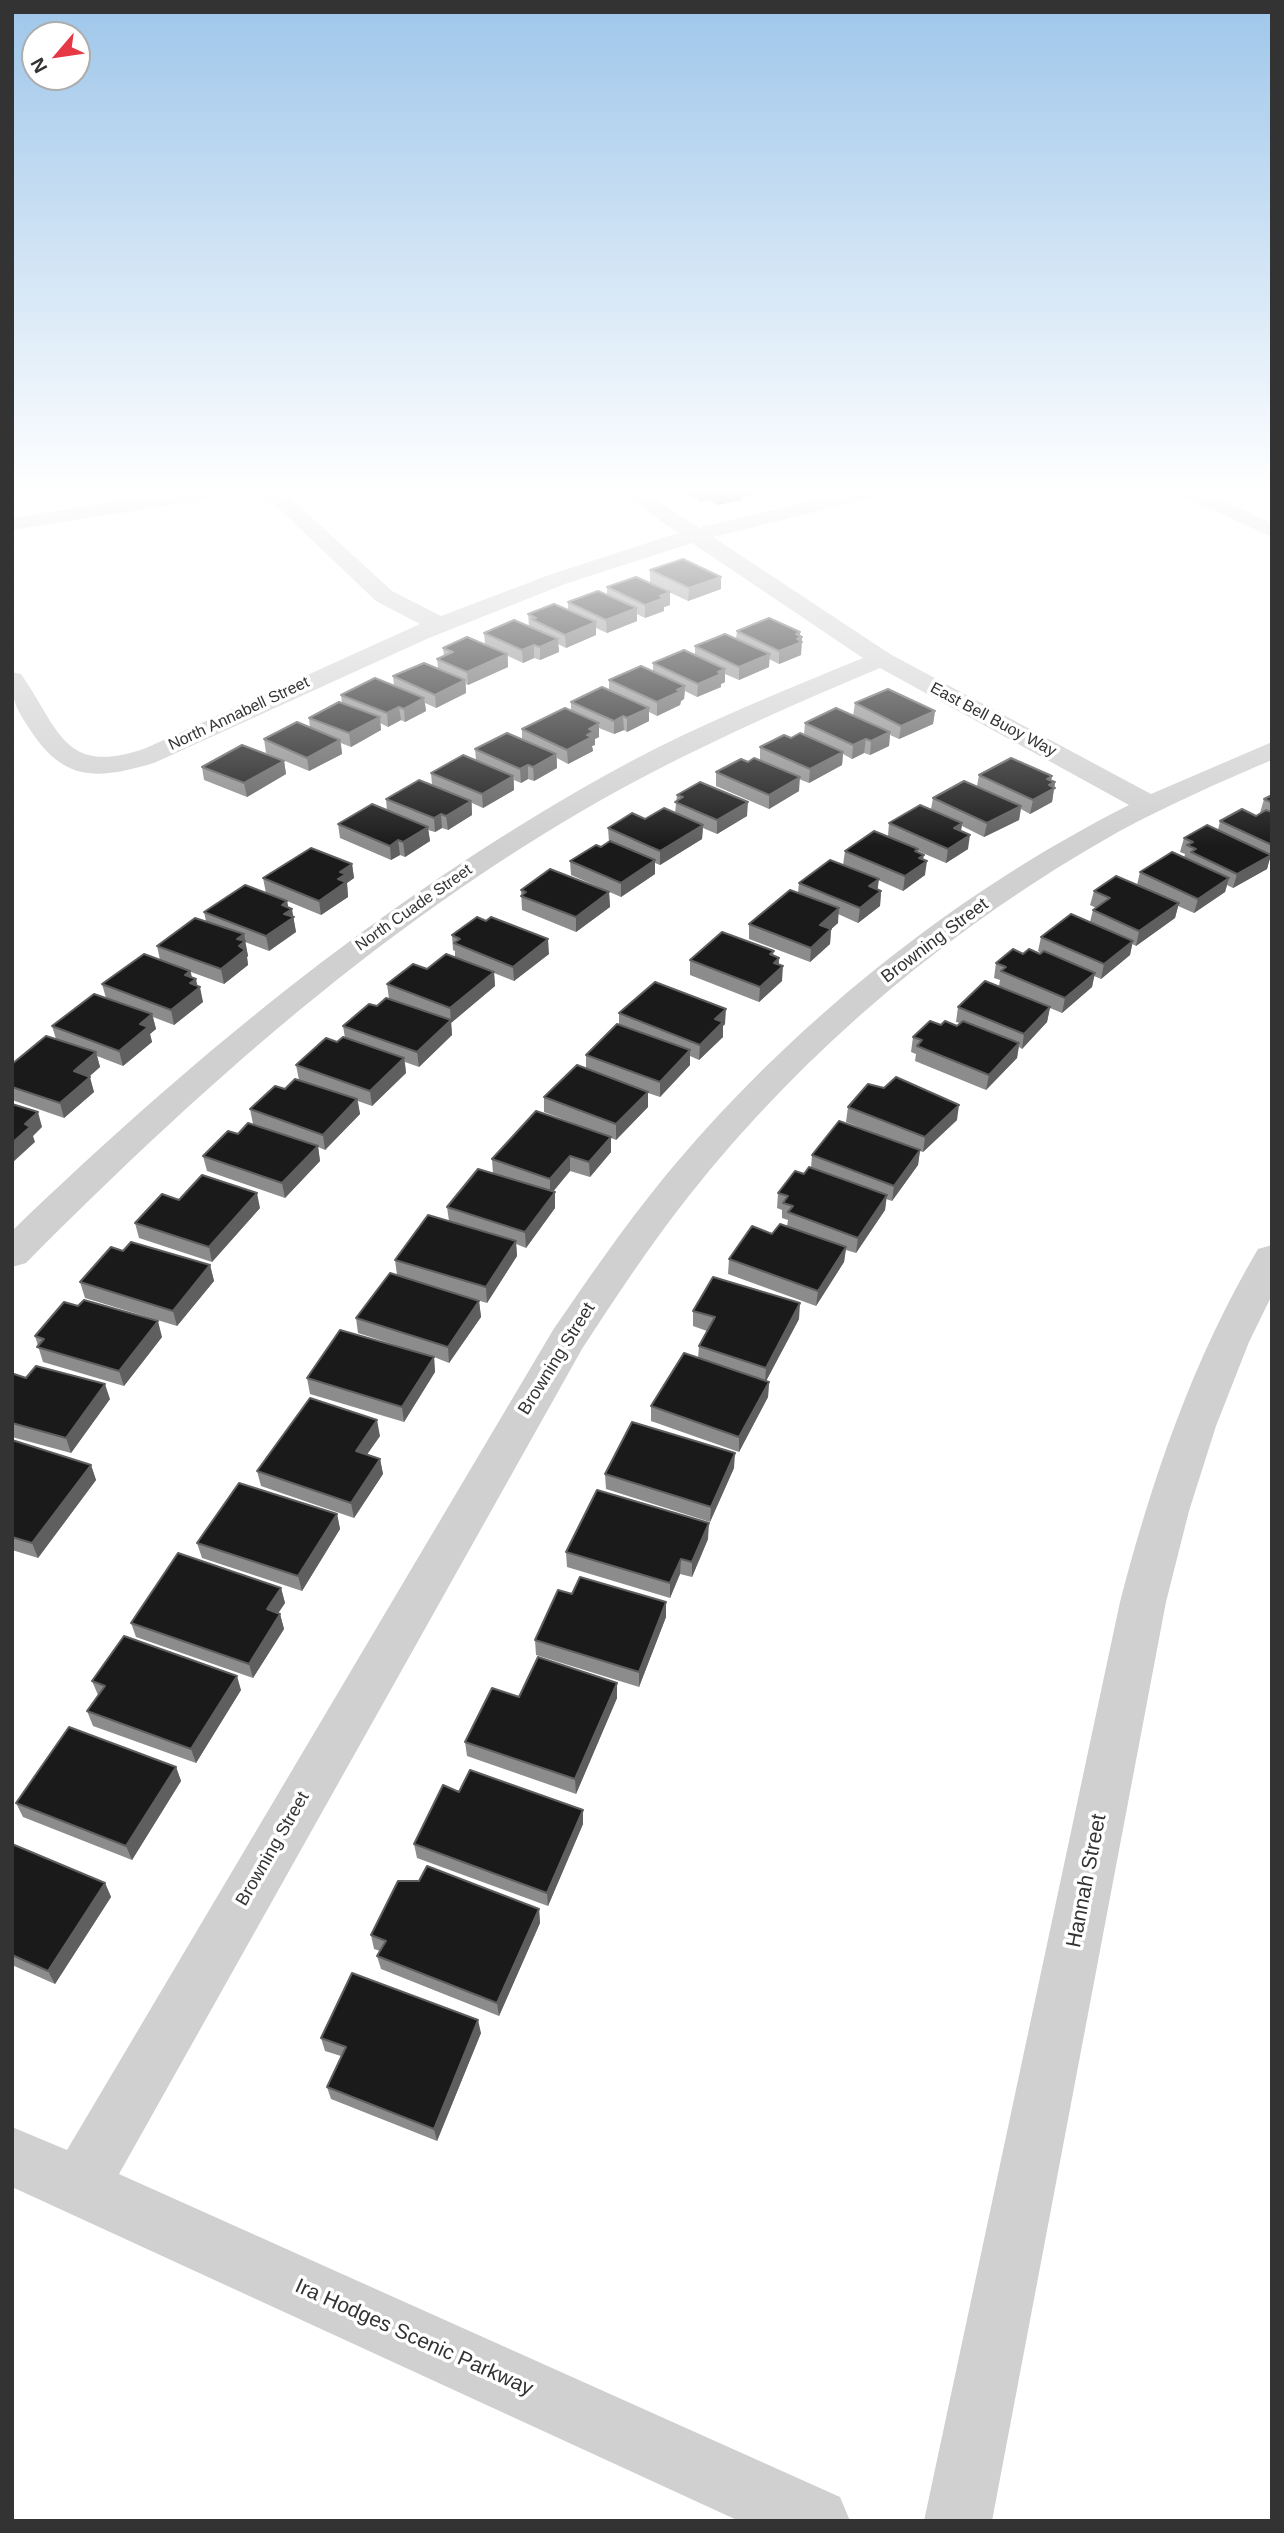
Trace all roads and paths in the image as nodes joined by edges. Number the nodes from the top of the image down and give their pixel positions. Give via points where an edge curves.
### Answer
1 (407, 609) edge
2 (480, 609) edge
3 (806, 609) edge
4 (441, 624) junction
5 (881, 659) junction
6 (12, 679) edge
7 (1272, 750) edge
8 (1150, 804) junction
9 (12, 1254) edge
10 (1272, 1258) edge
11 (12, 2156) edge
12 (79, 2186) junction
13 (816, 2521) edge
14 (958, 2521) edge

1 - 4 street
2 - 4 street, North Annabell Street
3 - 5 street, East Bell Buoy Way
4 - 6 street, North Annabell Street via 126,763 80,762 60,752
5 - 8 street, East Bell Buoy Way
5 - 9 street, North Cuade Street via 782,698 679,747 519,837 406,911 195,1077
7 - 8 street, Browning Street
8 - 12 street, Browning Street via 999,893 881,981 761,1092 648,1223 534,1395
10 - 14 street, Hannah Street via 1220,1359 1165,1512
11 - 12 street, Ira Hodges Scenic Parkway
12 - 13 street, Ira Hodges Scenic Parkway

